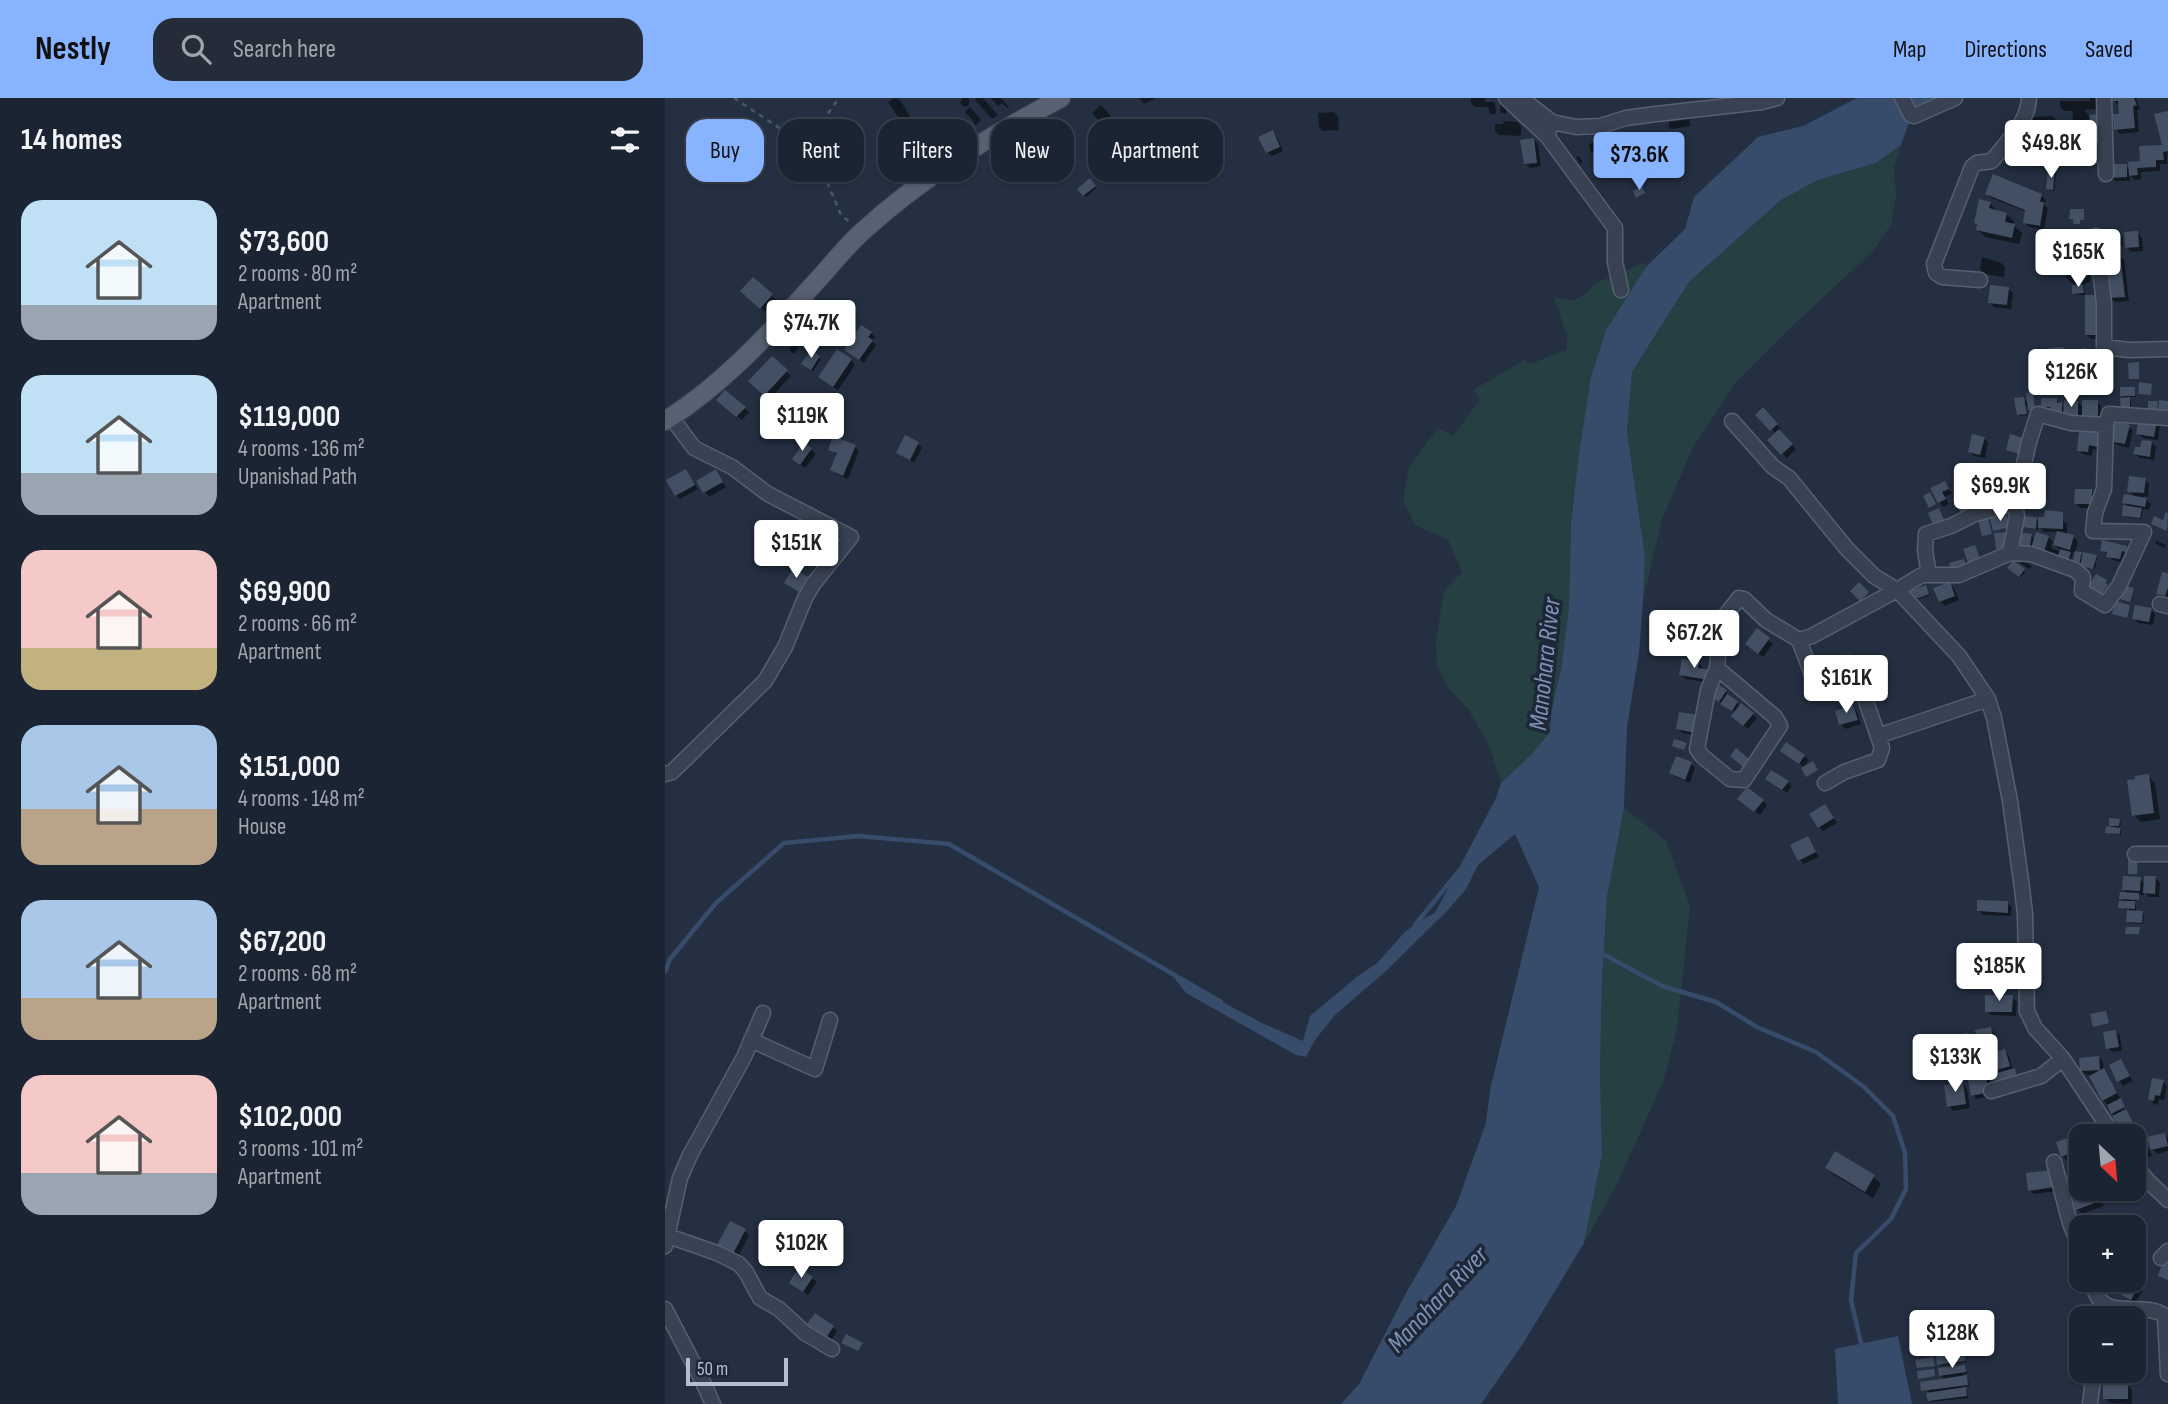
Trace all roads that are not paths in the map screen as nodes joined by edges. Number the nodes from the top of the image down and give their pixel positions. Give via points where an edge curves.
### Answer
1 (1061, 98) edge
2 (1506, 98) edge
3 (1521, 98) edge
4 (1777, 98) edge
5 (1902, 98) edge
6 (1955, 98) edge
7 (2029, 98) edge
8 (2104, 98) edge
9 (1549, 129) junction
10 (2045, 151) dead end
11 (2096, 236) dead end
12 (1980, 281) dead end
13 (1621, 290) dead end
14 (2168, 349) edge
15 (2168, 418) edge
16 (668, 419) edge
17 (1732, 421) dead end
18 (2106, 425) junction
19 (2015, 503) junction
20 (2010, 553) junction
21 (1929, 575) junction
22 (1897, 590) junction
23 (1800, 640) junction
24 (1717, 668) junction
25 (1988, 699) junction
26 (1878, 736) junction
27 (665, 774) edge
28 (1825, 783) dead end
29 (2135, 854) dead end
30 (2168, 854) edge
31 (764, 1013) dead end
32 (830, 1020) dead end
33 (751, 1040) junction
34 (2063, 1059) junction
35 (1991, 1091) dead end
36 (2107, 1124) edge
37 (2054, 1162) dead end
38 (2146, 1178) edge
39 (2168, 1200) edge
40 (2069, 1219) edge
41 (666, 1241) edge
42 (2096, 1292) edge
43 (665, 1310) edge
44 (832, 1349) dead end
45 (2168, 1374) edge
46 (2092, 1383) edge
47 (713, 1404) edge
48 (2090, 1404) edge

1 - 16 main road via 1002,130 902,198 862,232 753,351
2 - 9 street
3 - 9 street
4 - 9 street via 1626,118 1600,126
5 - 6 street via 1910,115 1916,116
7 - 12 street via 2023,121 1993,161 1972,167 1934,264 1942,276
8 - 10 street via 2106,168 2088,145 2077,140 2065,151
9 - 13 street via 1615,228
11 - 14 street via 2104,346
15 - 18 street via 2109,414
16 - 27 street via 694,448 732,467 778,500 851,537 805,598 765,681
17 - 22 street via 1773,467 1789,478 1847,549 1874,576
18 - 19 street via 2071,423 2038,414
18 - 20 street via 2104,489 2093,531 2144,532 2112,596 2105,604 2082,591 2083,577 2075,570 2031,554
19 - 20 street
19 - 21 street via 1926,534
20 - 21 street via 1959,575
21 - 22 street
22 - 23 street
22 - 25 street via 1959,656
23 - 24 street via 1739,598 1720,624
23 - 26 street via 1811,672 1849,663 1854,666
24 - 24 street via 1697,749 1730,779 1744,780 1780,726
25 - 26 street
25 - 34 street via 2010,801 2022,888 2027,1011 2044,1040
26 - 28 street via 1882,748 1878,760
29 - 30 street
31 - 33 street
32 - 33 street via 815,1069
33 - 41 street via 680,1178
34 - 35 street via 2041,1076
34 - 36 street
37 - 40 street
38 - 39 street
41 - 44 street via 717,1253 739,1264 760,1298
42 - 45 street via 2107,1306 2158,1311 2165,1316
43 - 47 street
46 - 48 street

